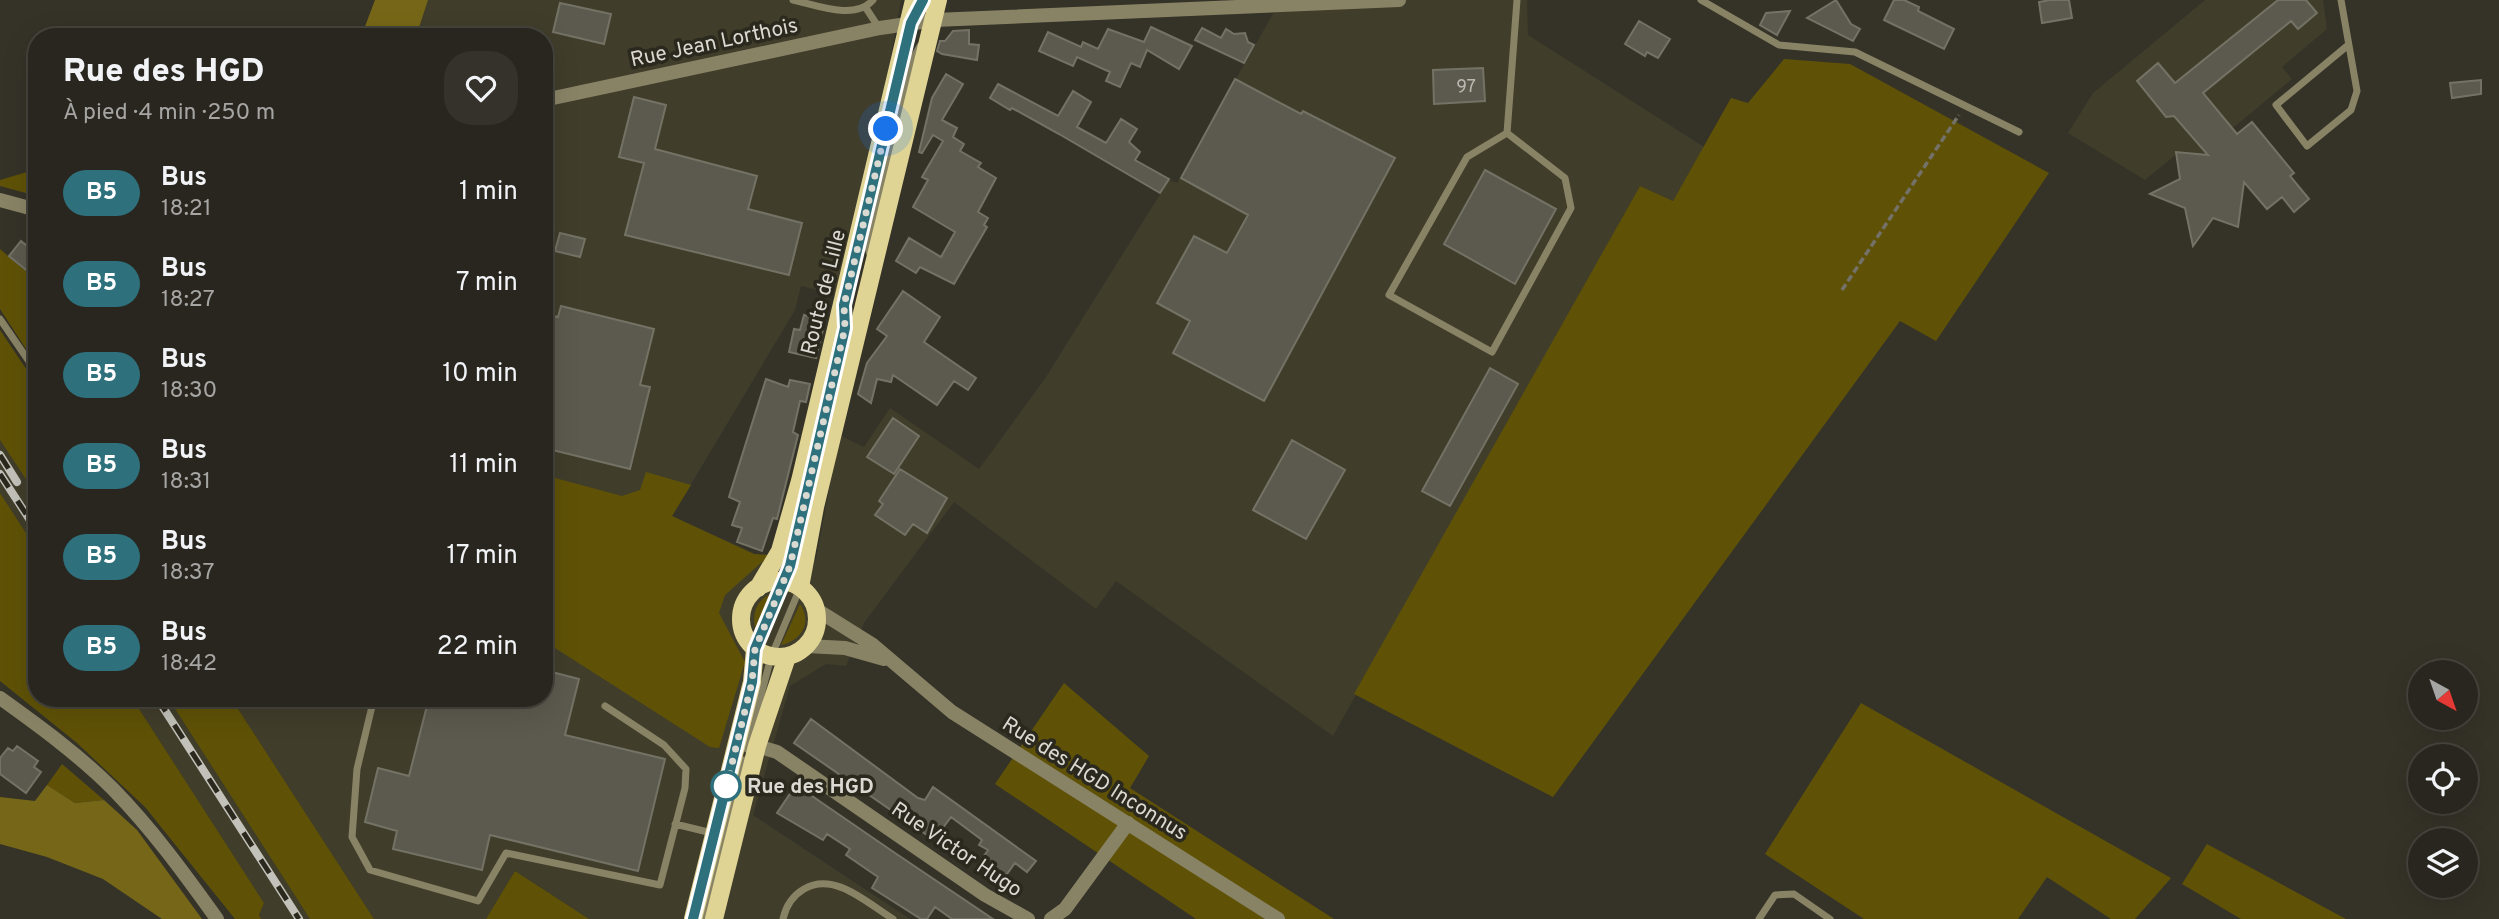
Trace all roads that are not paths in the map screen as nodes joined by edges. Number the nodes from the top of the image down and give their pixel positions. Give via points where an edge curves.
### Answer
1 (793, 0) edge
2 (873, 0) edge
3 (914, 0) edge
4 (923, 0) edge
5 (938, 0) edge
6 (1399, 0) edge
7 (1517, 0) edge
8 (1701, 0) edge
9 (2341, 0) edge
10 (866, 8) junction
11 (935, 20) junction
12 (911, 23) junction
13 (880, 28) junction
14 (2347, 46) junction
15 (553, 98) edge
16 (2019, 132) dead end
17 (1507, 133) junction
18 (0, 200) edge
19 (28, 208) edge
20 (844, 305) junction
21 (0, 320) edge
22 (28, 360) edge
23 (793, 585) junction
24 (758, 588) junction
25 (817, 610) junction
26 (807, 646) junction
27 (771, 654) junction
28 (896, 663) junction
29 (0, 698) edge
30 (605, 706) dead end
31 (372, 707) edge
32 (757, 746) junction
33 (1128, 823) junction
34 (676, 824) junction
35 (724, 836) junction
36 (216, 919) edge
37 (693, 919) edge
38 (704, 919) edge
39 (714, 919) edge
40 (783, 919) edge
41 (892, 919) edge
42 (1028, 919) edge
43 (1051, 919) edge
44 (1278, 919) edge
45 (1759, 919) edge
46 (1830, 919) edge

1 - 10 lane via 850,11
2 - 10 lane
3 - 12 main road, Route de Lille
4 - 12 lane
5 - 11 main road, Route de Lille
6 - 11 street, Rue Jean Lorthois
7 - 17 lane
8 - 16 lane via 1780,45 1855,52
9 - 14 lane
10 - 13 lane
11 - 12 street, Rue Jean Lorthois
11 - 23 main road, Route de Lille
12 - 13 street, Rue Jean Lorthois
12 - 20 main road, Route de Lille
13 - 15 street, Rue Jean Lorthois
14 - 14 lane via 2276,105 2307,146 2355,102 2357,91
17 - 17 lane via 1565,178 1571,208 1492,352 1389,295 1467,157
18 - 19 street
20 - 23 lane via 845,328
20 - 24 main road, Route de Lille via 780,551
21 - 22 lane
23 - 24 main road
23 - 25 main road
23 - 27 lane
23 - 27 lane
24 - 27 main road via 746,601 741,618 744,635
25 - 26 main road via 816,629
25 - 28 street, Rue des HGD Inconnus
26 - 27 main road
26 - 28 street, Rue des HGD Inconnus via 845,648
27 - 32 main road
27 - 35 main road via 752,682
28 - 33 street, Rue des HGD Inconnus via 952,712
29 - 36 street via 111,787 174,859
30 - 34 lane via 664,745 686,769
31 - 34 lane via 357,769 352,837 370,870 478,901 506,853 660,885
32 - 35 main road
32 - 42 street, Rue Victor Hugo via 777,752 985,895
33 - 43 street via 1072,900
33 - 44 street, Rue des HGD Inconnus
34 - 35 lane
35 - 37 main road
35 - 38 lane
35 - 39 main road
40 - 41 lane via 785,907 796,894 829,882
45 - 46 lane via 1775,895 1794,894

